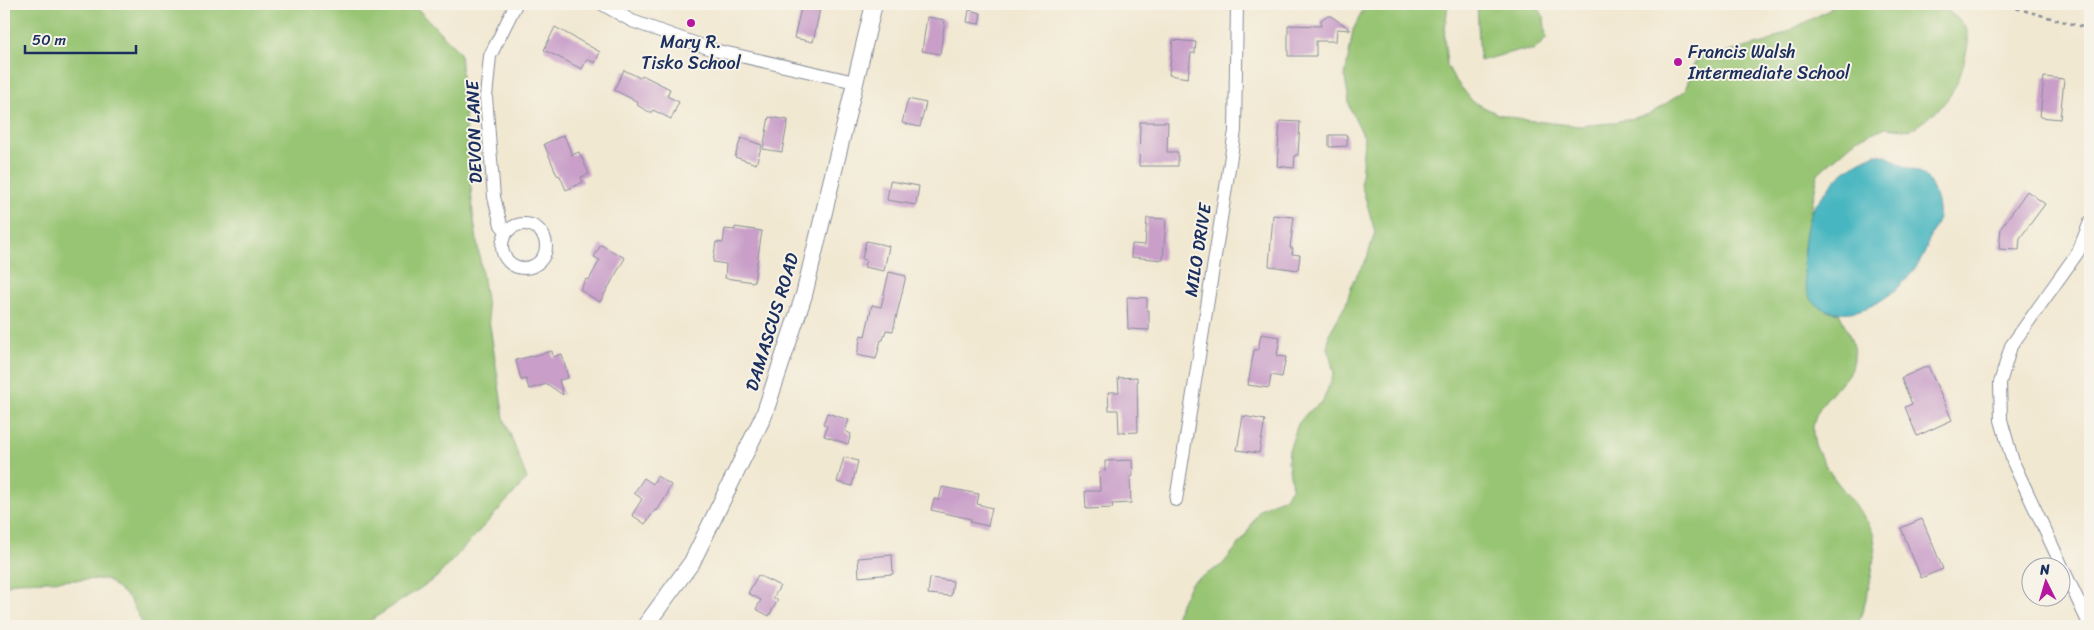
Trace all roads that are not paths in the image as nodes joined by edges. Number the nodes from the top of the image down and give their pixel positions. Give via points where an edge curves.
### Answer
1 (516, 4) edge
2 (602, 4) edge
3 (874, 4) edge
4 (1237, 4) edge
5 (855, 82) junction
6 (2090, 222) edge
7 (508, 232) dead end
8 (1176, 500) dead end
9 (645, 626) edge
10 (2090, 626) edge

1 - 7 street, DEVON LANE via 490,56 486,97 494,197 501,225
2 - 5 street via 632,21 714,50
3 - 5 street, DAMASCUS ROAD
4 - 8 street, MILO DRIVE via 1235,131
5 - 9 street, DAMASCUS ROAD via 804,295 764,415 692,562
6 - 10 street via 2078,252 2011,346 2000,383 2001,420 2013,462

